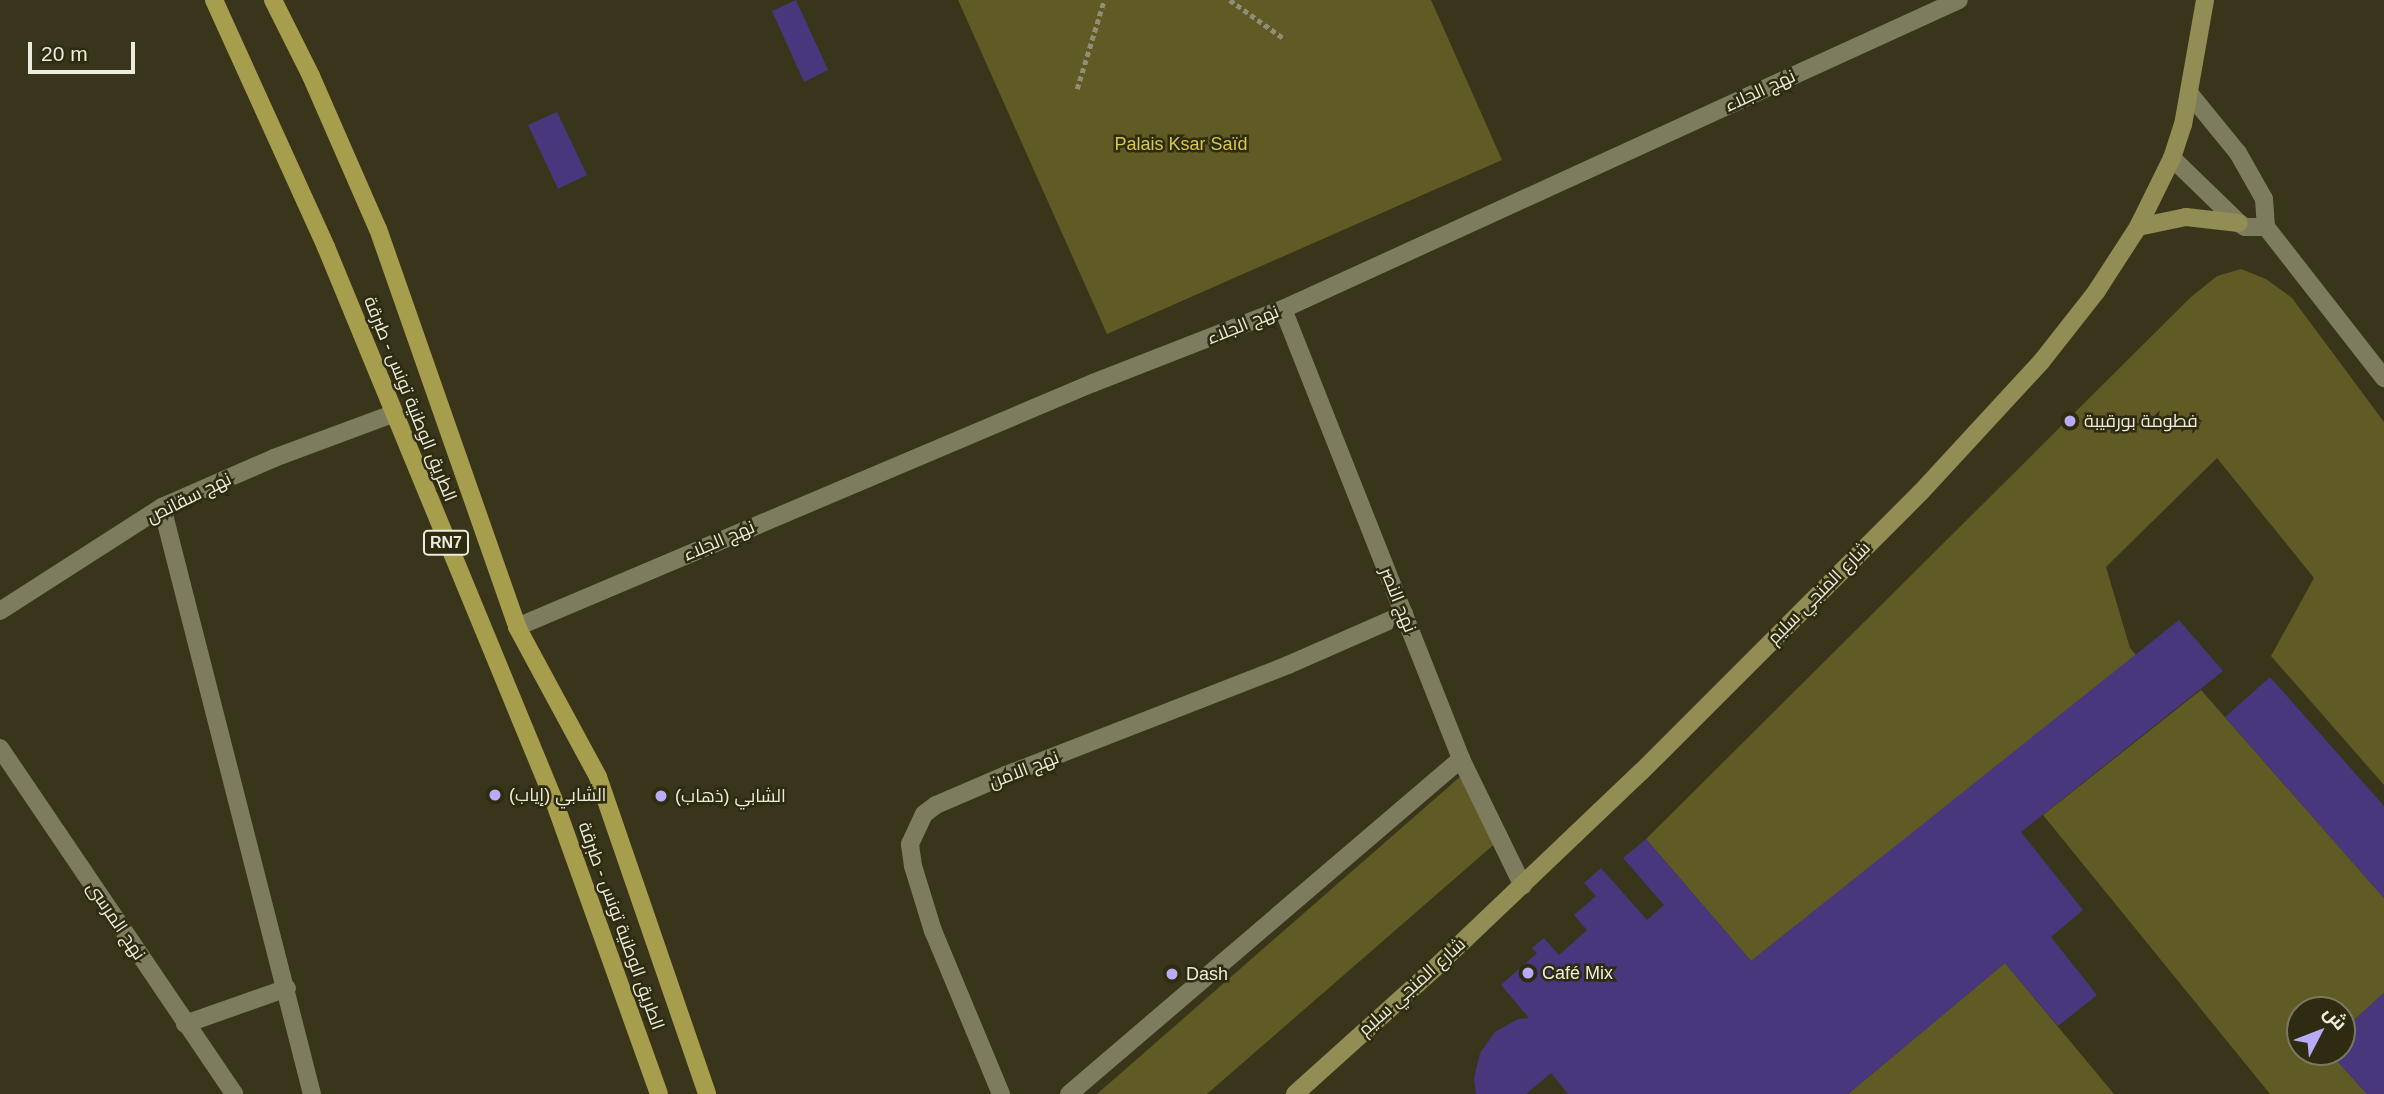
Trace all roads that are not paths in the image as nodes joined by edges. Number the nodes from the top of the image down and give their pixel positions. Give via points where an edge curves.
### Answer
1 (214, 0) edge
2 (273, 0) edge
3 (1959, 0) edge
4 (2204, 0) edge
5 (2189, 93) junction
6 (2172, 158) junction
7 (2239, 223) junction
8 (2138, 227) junction
9 (2266, 227) junction
10 (1283, 309) junction
11 (2384, 378) edge
12 (392, 414) junction
13 (162, 507) junction
14 (0, 611) edge
15 (1404, 614) junction
16 (517, 627) junction
17 (0, 748) edge
18 (1461, 759) junction
19 (1522, 886) junction
20 (287, 988) junction
21 (185, 1024) junction
22 (234, 1094) edge
23 (312, 1094) edge
24 (659, 1094) edge
25 (707, 1094) edge
26 (1000, 1094) edge
27 (1069, 1094) edge
28 (1295, 1094) edge

1 - 12 main road, الطريق الوطنية تونس - طبرقة / RN7 via 312,212
2 - 16 main road, الطريق الوطنية تونس - طبرقة / RN7 via 378,229
3 - 10 street, نهج الجلاء
4 - 5 main road, شارع المنجي سليم
5 - 6 main road, شارع المنجي سليم
5 - 9 street via 2238,153 2264,199
6 - 7 street
6 - 8 main road, شارع المنجي سليم
7 - 8 main road via 2186,217
7 - 9 street
8 - 19 main road, شارع المنجي سليم via 2096,292 2041,362 1921,492
9 - 11 street
10 - 15 street, نهج النصر
10 - 16 street, نهج الجلاء via 1093,383
12 - 13 street, نهج سقانص
12 - 24 main road, الطريق الوطنية تونس - طبرقة / RN7 via 553,798
13 - 14 street, نهج سقانص
13 - 20 street
15 - 18 street, نهج النصر
15 - 26 street, نهج الامن via 1288,665 1006,775 925,814 910,844 913,866 933,931
16 - 25 main road, الطريق الوطنية تونس - طبرقة / RN7 via 598,777
17 - 21 street, نهج المرسى
18 - 19 street, نهج النصر
18 - 27 street
19 - 28 main road, شارع المنجي سليم
20 - 21 street
20 - 23 street
21 - 22 street, نهج المرسى

